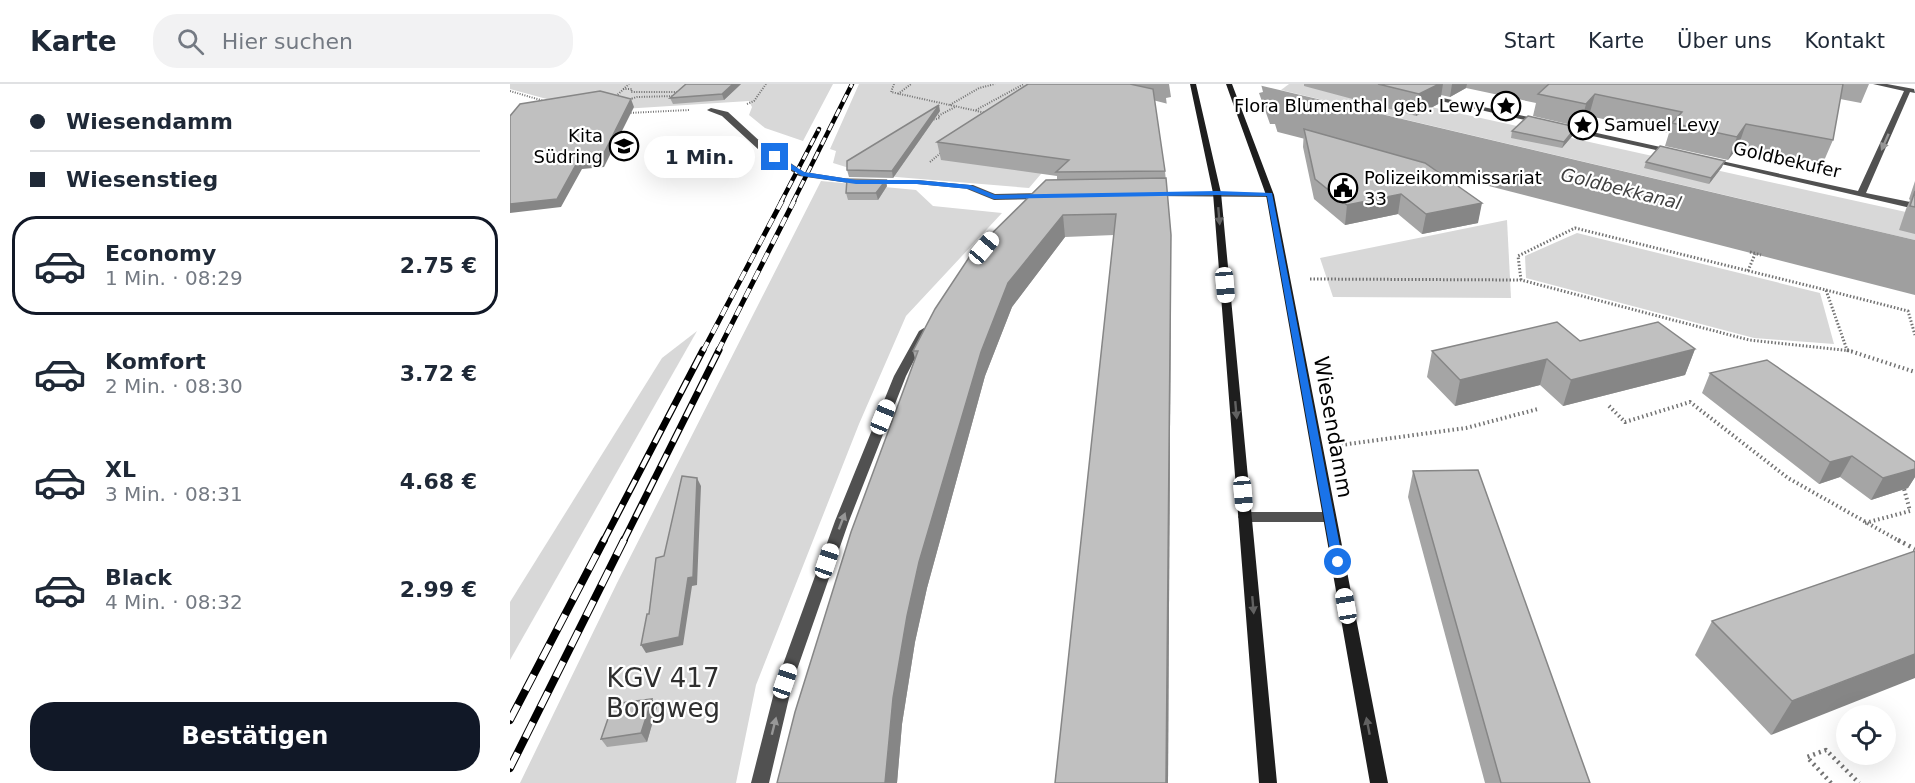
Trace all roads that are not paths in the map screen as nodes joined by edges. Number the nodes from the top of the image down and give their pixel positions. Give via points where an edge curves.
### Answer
1 (1193, 84) edge
2 (1229, 84) edge
3 (1876, 84) edge
4 (1912, 90) edge
5 (1417, 94) edge
6 (711, 110) road end
7 (1678, 153) edge
8 (1701, 158) edge
9 (1217, 193) junction
10 (1136, 194) edge
11 (1861, 194) junction
12 (1270, 195) junction
13 (1915, 206) edge
14 (1026, 210) edge
15 (932, 317) edge
16 (1245, 517) junction
17 (1329, 517) junction
18 (760, 783) edge
19 (1268, 783) edge
20 (1379, 783) edge

1 - 9 street
2 - 12 street, Wiesendamm
3 - 4 street
4 -> 11 street
5 - 7 street
6 - 14 street via 725,114 762,148 802,174 856,182 970,187 994,197 1050,196
8 - 11 street, Goldbekufer
9 - 10 street
9 - 12 street
9 -> 16 street
11 - 13 street, Goldbekufer
12 - 17 street, Wiesendamm
18 -> 15 street via 785,681 842,521 900,376
16 - 17 street
16 -> 19 street
20 -> 17 street, Wiesendamm

